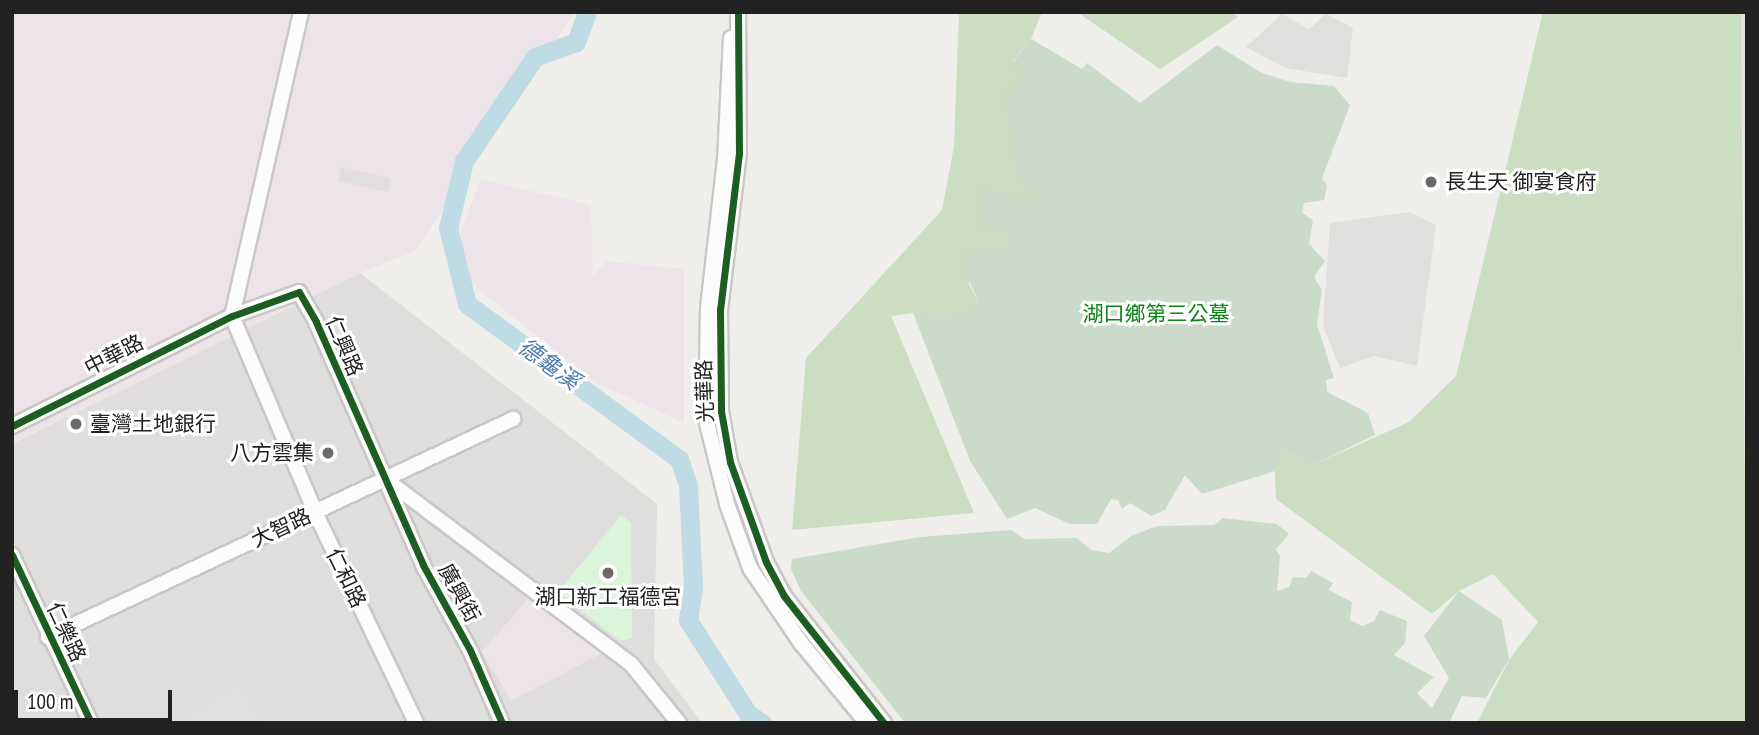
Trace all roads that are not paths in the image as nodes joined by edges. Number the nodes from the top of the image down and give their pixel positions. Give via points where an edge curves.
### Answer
1 (301, 12) edge
2 (731, 12) edge
3 (738, 12) edge
4 (232, 316) junction
5 (513, 419) dead end
6 (12, 426) edge
7 (385, 479) junction
8 (315, 512) junction
9 (12, 555) edge
10 (48, 637) junction
11 (91, 723) edge
12 (416, 723) edge
13 (502, 723) edge
14 (680, 723) edge
15 (867, 723) edge
16 (884, 723) edge

1 - 4 street
2 - 15 street, 光華路 via 706,361 706,419 727,504 750,568 801,643
3 - 16 street, 光華路 via 739,153 720,310 721,411 730,463 766,562 819,645
4 - 6 street, 中華路
4 - 7 street, 仁興路 via 299,292
4 - 8 street, 仁和路
5 - 7 street, 大智路
7 - 8 street, 大智路
7 - 13 street, 廣興街
7 - 14 street, 仁興路 via 631,664
8 - 10 street, 大智路
8 - 12 street, 仁和路
9 - 10 street, 仁樂路
10 - 11 street, 仁樂路

